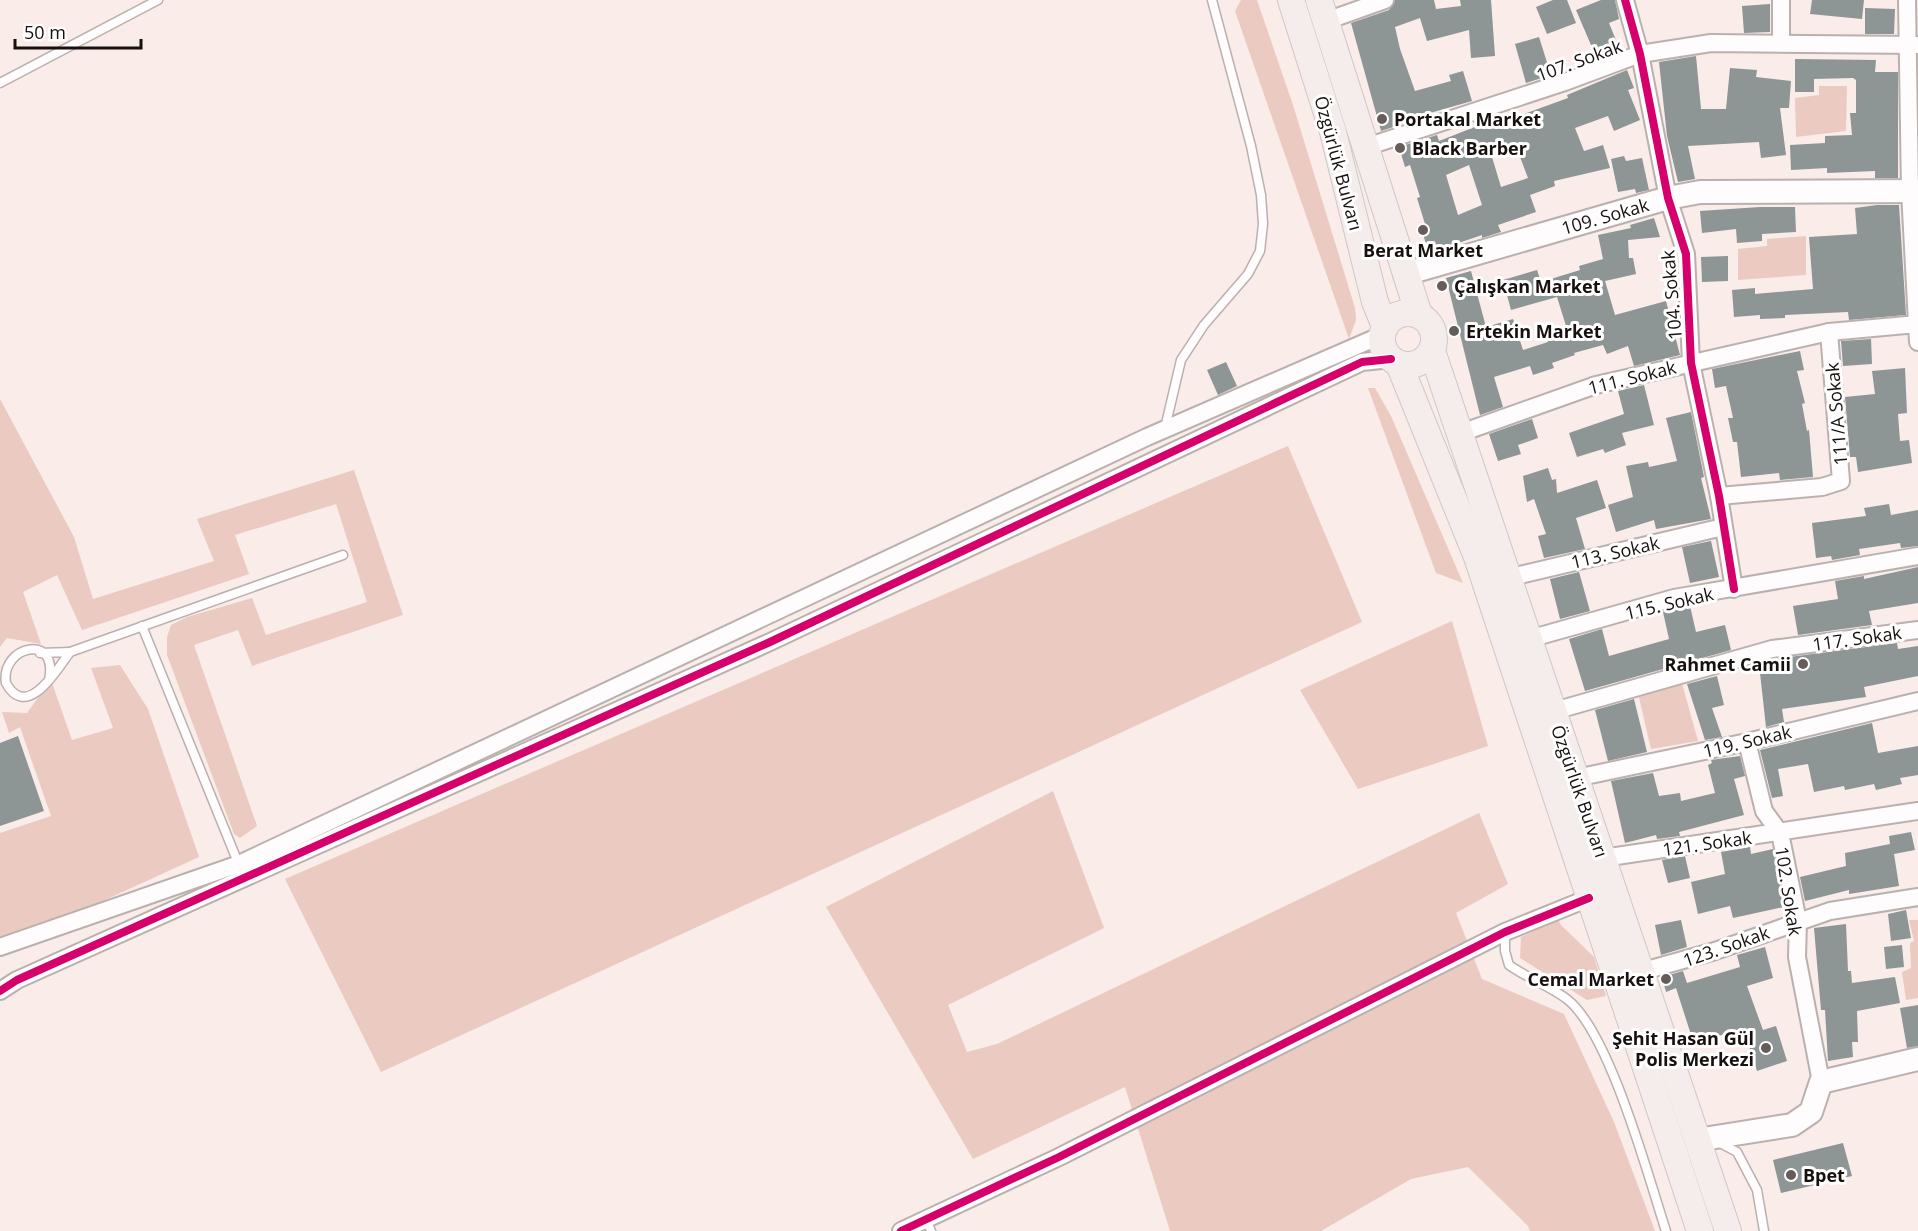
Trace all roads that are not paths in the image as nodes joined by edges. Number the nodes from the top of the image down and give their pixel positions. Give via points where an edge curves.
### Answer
1 (158, 0) edge
2 (1212, 0) edge
3 (1291, 0) edge
4 (1385, 0) edge
5 (1625, 0) edge
6 (1781, 0) edge
7 (1907, 0) edge
8 (1323, 11) edge
9 (1781, 44) junction
10 (1913, 45) edge
11 (1640, 54) junction
12 (0, 83) edge
13 (1366, 147) junction
14 (1914, 191) edge
15 (1668, 198) junction
16 (1405, 274) junction
17 (1419, 315) junction
18 (1917, 324) edge
19 (1383, 330) junction
20 (1829, 332) junction
21 (1918, 342) edge
22 (1432, 351) junction
23 (1395, 362) junction
24 (1691, 363) junction
25 (1165, 429) junction
26 (1458, 434) junction
27 (1719, 496) junction
28 (1723, 527) junction
29 (343, 555) dead end
30 (1918, 556) edge
31 (1507, 578) junction
32 (1734, 589) junction
33 (142, 626) junction
34 (1918, 630) edge
35 (1529, 639) junction
36 (40, 652) junction
37 (70, 652) junction
38 (49, 680) junction
39 (1918, 701) edge
40 (1554, 711) junction
41 (1747, 742) junction
42 (1576, 778) junction
43 (1918, 811) edge
44 (1780, 833) junction
45 (1603, 858) junction
46 (242, 871) junction
47 (1918, 897) edge
48 (1589, 898) junction
49 (1797, 921) junction
50 (1505, 932) junction
51 (0, 947) edge
52 (1640, 972) junction
53 (0, 991) edge
54 (1918, 1059) edge
55 (1821, 1082) junction
56 (1688, 1114) junction
57 (1662, 1118) junction
58 (1704, 1139) junction
59 (929, 1225) edge
60 (901, 1231) edge
61 (1666, 1231) edge
62 (1700, 1231) edge
63 (1728, 1231) edge
64 (1764, 1231) edge

1 - 12 lane
2 - 25 lane via 1251,146 1263,224 1260,251 1248,274 1204,325 1181,360
3 - 19 main road, Özgürlük Bulvarı via 1333,132
4 - 8 street
5 - 11 street, 104. Sokak
6 - 9 street
7 - 10 street
8 - 13 main road, Özgürlük Bulvarı
9 - 10 street, 107. Sokak
9 - 11 street, 107. Sokak via 1711,43
10 - 14 street
11 - 13 street, 107. Sokak
11 - 15 street, 104. Sokak
13 - 16 main road, Özgürlük Bulvarı
14 - 15 street, 109. Sokak via 1700,192
14 - 18 street
15 - 16 street, 109. Sokak
15 - 24 street, 104. Sokak via 1686,254
16 - 17 main road, Özgürlük Bulvarı
17 - 19 main road via 1396,315
17 - 22 main road via 1432,326
18 - 20 street, 111. Sokak
18 - 21 street
19 - 23 main road via 1383,348
19 - 25 street
20 - 24 street, 111. Sokak
20 - 27 street, 111/A Sokak via 1841,481 1822,488
22 - 23 main road via 1421,362
22 - 26 main road, Özgürlük Bulvarı
23 - 46 street via 1362,362 770,642
23 - 48 main road, Özgürlük Bulvarı via 1477,557
24 - 26 street, 111. Sokak via 1596,385
24 - 27 street, 104. Sokak
25 - 46 street
26 - 31 main road, Özgürlük Bulvarı
27 - 28 street, 104. Sokak
28 - 31 street, 113. Sokak
28 - 32 street, 104. Sokak
29 - 33 lane
30 - 32 street, 115. Sokak
31 - 35 main road, Özgürlük Bulvarı
32 - 35 street, 115. Sokak via 1674,598
33 - 37 lane
33 - 46 lane
34 - 40 street, 117. Sokak via 1772,650
35 - 40 main road, Özgürlük Bulvarı
36 - 37 lane
36 - 38 lane via 50,665
36 - 38 lane via 18,650 6,660 3,675 10,689 24,695 39,692
37 - 38 lane
39 - 41 street, 119. Sokak
40 - 42 main road, Özgürlük Bulvarı
41 - 42 street, 119. Sokak
41 - 44 street, 102. Sokak via 1764,811
42 - 45 main road, Özgürlük Bulvarı
43 - 44 street, 121. Sokak
44 - 45 street, 121. Sokak
44 - 49 street, 102. Sokak
45 - 52 main road, Özgürlük Bulvarı
46 - 51 street
46 - 53 street
47 - 49 street, 123. Sokak via 1830,911
48 - 50 street
48 - 57 main road, Özgürlük Bulvarı
49 - 52 street, 123. Sokak via 1715,951
49 - 55 street, 102. Sokak via 1797,957
50 - 59 street
50 - 61 lane via 1509,965 1568,999 1586,1018 1622,1096
52 - 56 main road, Özgürlük Bulvarı
54 - 55 street
55 - 58 street via 1811,1112 1792,1125
56 - 57 street
56 - 58 main road, Özgürlük Bulvarı
57 - 62 main road, Özgürlük Bulvarı
58 - 63 main road, Özgürlük Bulvarı
58 - 64 lane via 1737,1152 1757,1190
59 - 60 street

